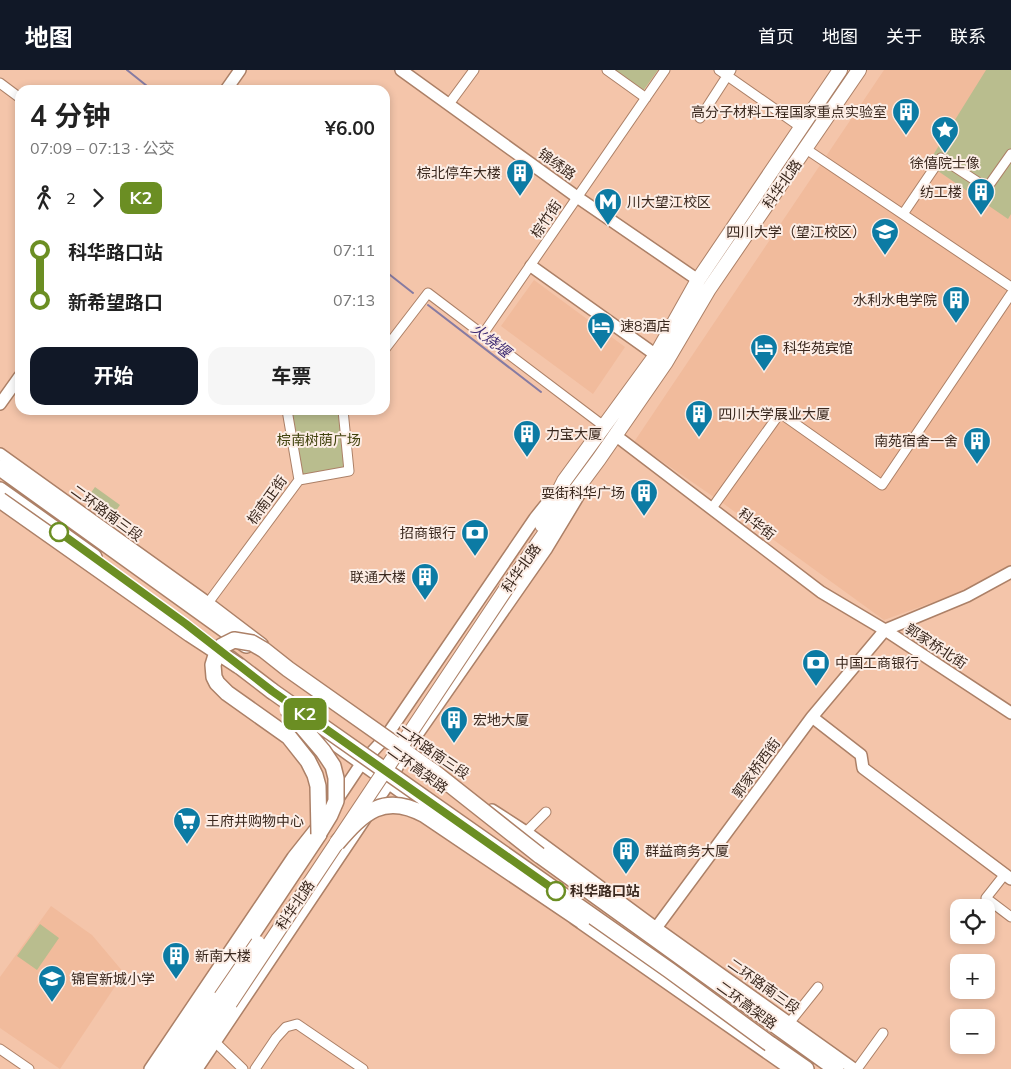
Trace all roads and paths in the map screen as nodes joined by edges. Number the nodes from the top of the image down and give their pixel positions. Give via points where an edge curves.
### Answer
1 (240, 70) edge
2 (401, 70) edge
3 (474, 70) edge
4 (606, 70) edge
5 (666, 70) edge
6 (719, 70) edge
7 (840, 70) edge
8 (859, 70) edge
9 (729, 73) edge
10 (0, 83) edge
11 (230, 85) edge
12 (15, 94) edge
13 (646, 98) junction
14 (449, 104) junction
15 (700, 118) dead end
16 (802, 128) junction
17 (806, 149) junction
18 (1011, 154) edge
19 (577, 197) junction
20 (902, 214) junction
21 (531, 266) junction
22 (698, 280) junction
23 (1011, 287) edge
24 (1011, 294) edge
25 (483, 334) junction
26 (390, 342) edge
27 (656, 355) junction
28 (15, 383) edge
29 (0, 404) edge
30 (288, 415) edge
31 (343, 415) edge
32 (610, 431) junction
33 (0, 454) edge
34 (599, 459) junction
35 (0, 468) edge
36 (0, 479) edge
37 (299, 480) junction
38 (564, 481) junction
39 (0, 490) edge
40 (0, 498) edge
41 (712, 508) junction
42 (0, 509) edge
43 (67, 549) junction
44 (1011, 572) edge
45 (507, 582) junction
46 (208, 604) junction
47 (885, 630) junction
48 (259, 655) junction
49 (239, 666) junction
50 (272, 691) junction
51 (1011, 713) edge
52 (812, 718) junction
53 (385, 738) junction
54 (406, 752) junction
55 (361, 764) junction
56 (389, 783) junction
57 (546, 812) dead end
58 (526, 832) junction
59 (319, 834) junction
60 (337, 842) junction
61 (539, 855) junction
62 (1008, 877) edge
63 (1011, 917) edge
64 (656, 928) junction
65 (670, 970) junction
66 (818, 987) dead end
67 (226, 1000) junction
68 (790, 1022) junction
69 (883, 1033) dead end
70 (215, 1042) junction
71 (0, 1049) edge
72 (29, 1069) edge
73 (150, 1069) edge
74 (162, 1069) edge
75 (173, 1069) edge
76 (186, 1069) edge
77 (197, 1069) edge
78 (242, 1069) edge
79 (255, 1069) edge
80 (363, 1069) edge
81 (790, 1069) edge
82 (806, 1069) edge
83 (836, 1069) edge
84 (856, 1069) edge

1 - 11 street
2 - 14 street, 锦绣路
3 - 14 street
4 - 13 street
5 - 13 street, 棕竹街
6 - 9 street
7 - 16 main road, 科华北路
8 - 17 main road, 科华北路
9 - 15 street
9 - 16 street
10 - 12 street
13 - 19 street, 棕竹街
14 - 19 street, 锦绣路
16 - 22 main road, 科华北路
17 - 20 street
17 - 32 main road, 科华北路 via 709,289 666,362
18 - 20 street via 987,188 941,158
19 - 21 street, 棕竹街
19 - 22 street, 锦绣路
20 - 23 street
21 - 25 street, 棕竹街
21 - 27 street
22 - 27 main road, 科华北路
24 - 41 street via 882,486 780,413
25 - 26 street via 428,292
25 - 32 street
27 - 32 main road, 科华北路
28 - 29 street
30 - 37 street
31 - 37 street, 棕南正街 via 349,471
32 - 34 main road, 科华北路
32 - 38 main road, 科华北路
32 - 41 street, 科华街
33 - 46 street, 二环路南三段
34 - 45 main road, 科华北路
34 - 54 street via 547,548
35 - 48 highway, 二环高架路, bridge
36 - 48 highway, bridge via 194,618
37 - 46 street, 棕南正街
38 - 45 main road, 科华北路
38 - 53 street via 535,518
39 - 49 highway, bridge
40 - 43 street
40 - 49 highway, 二环高架路, bridge
41 - 47 street, 科华街 via 821,592
42 - 43 street
43 - 55 street
44 - 47 street, 郭家桥北街 via 967,596
45 - 60 main road, 科华北路, bridge
45 - 67 main road, bridge
46 - 53 street, 二环路南三段
47 - 51 street, 郭家桥北街
47 - 52 street, 郭家桥西街
48 - 61 highway, 二环高架路, bridge
49 - 50 highway, 二环高架路
50 - 59 highway, bridge via 333,766 336,802
50 - 65 highway, 二环高架路, bridge
52 - 62 street via 861,754 863,768
52 - 64 street, 郭家桥西街
53 - 54 street, 二环路南三段
53 - 55 street
54 - 56 street
54 - 58 street, 二环路南三段
55 - 56 street
55 - 73 street via 292,857
56 - 70 street
56 - 81 street via 528,886
57 - 58 street
58 - 64 street, 二环路南三段
59 - 61 highway, bridge via 318,786 308,761 289,737 226,693 214,677 217,652 234,640 252,643 264,650 434,772
59 - 74 highway
60 - 65 highway, bridge via 367,812 388,806 411,807 638,959
60 - 67 main road, 科华北路, bridge
61 - 83 highway, 二环高架路
62 - 63 street via 986,898
64 - 68 street, 二环路南三段
65 - 82 highway, 二环高架路, bridge
66 - 68 street
67 - 75 main road, 科华北路
67 - 76 main road, 科华北路
68 - 84 street, 二环路南三段
69 - 84 street
70 - 77 street
70 - 78 street
71 - 72 street
79 - 80 street via 286,1027 297,1024

